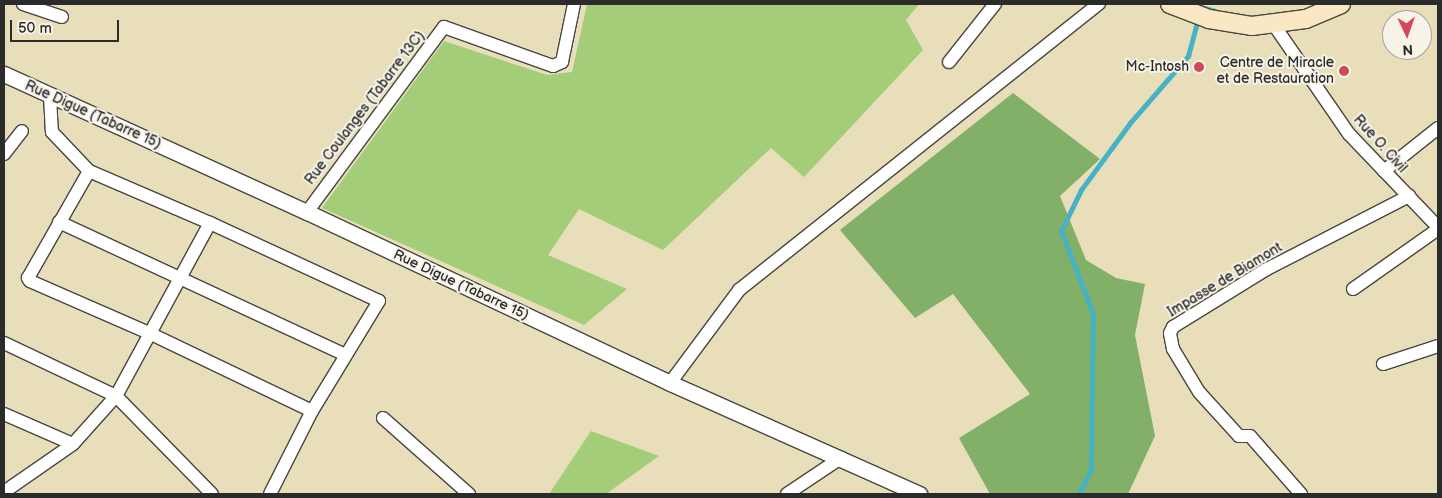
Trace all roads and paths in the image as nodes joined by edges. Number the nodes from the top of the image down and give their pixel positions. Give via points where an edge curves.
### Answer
1 (23, 4) edge
2 (574, 4) edge
3 (995, 4) edge
4 (1100, 4) edge
5 (1170, 4) edge
6 (1340, 4) edge
7 (62, 16) dead end
8 (1274, 25) junction
9 (949, 62) dead end
10 (4, 74) edge
11 (50, 96) junction
12 (1438, 128) edge
13 (22, 131) dead end
14 (4, 154) edge
15 (1384, 171) junction
16 (89, 172) junction
17 (1409, 196) junction
18 (307, 212) junction
19 (60, 222) junction
20 (210, 223) junction
21 (1438, 228) edge
22 (179, 279) junction
23 (1353, 289) dead end
24 (149, 334) junction
25 (4, 343) edge
26 (1438, 346) edge
27 (345, 355) junction
28 (1383, 364) dead end
29 (670, 384) junction
30 (116, 396) junction
31 (312, 411) junction
32 (4, 414) edge
33 (383, 418) dead end
34 (73, 444) junction
35 (841, 458) junction
36 (4, 492) edge
37 (911, 492) edge
38 (212, 494) edge
39 (270, 494) edge
40 (469, 494) edge
41 (787, 494) edge
42 (1301, 494) edge

1 - 7 street
2 - 18 street, Rue Coulanges (Tabarre 13C) via 562,62 553,66 444,26
3 - 9 street
4 - 29 street via 739,290
5 - 8 main road via 1231,24
6 - 8 main road via 1306,19
8 - 15 street, Rue O. Civil via 1349,134
10 - 11 street, Rue Digue (Tabarre 15)
11 - 16 street via 52,132
11 - 18 street, Rue Digue (Tabarre 15)
12 - 15 street
13 - 14 street
15 - 17 street, Rue O. Civil
16 - 19 street
16 - 20 street
17 - 21 street, Rue O. Civil
17 - 42 street, Impasse de Biamont via 1267,269 1173,327 1170,333 1173,349 1200,392 1239,436 1250,436
18 - 29 street, Rue Digue (Tabarre 15)
19 - 22 street
19 - 24 street via 28,278 30,281
20 - 22 street
20 - 27 street via 379,301
21 - 23 street
22 - 24 street
22 - 27 street
24 - 30 street
24 - 31 street
25 - 30 street
26 - 28 street
27 - 31 street
29 - 35 street, Rue Digue (Tabarre 15)
30 - 34 street
30 - 38 street
31 - 39 street
32 - 34 street
33 - 40 street
34 - 36 street
35 - 37 street, Rue Digue (Tabarre 15)
35 - 41 street

